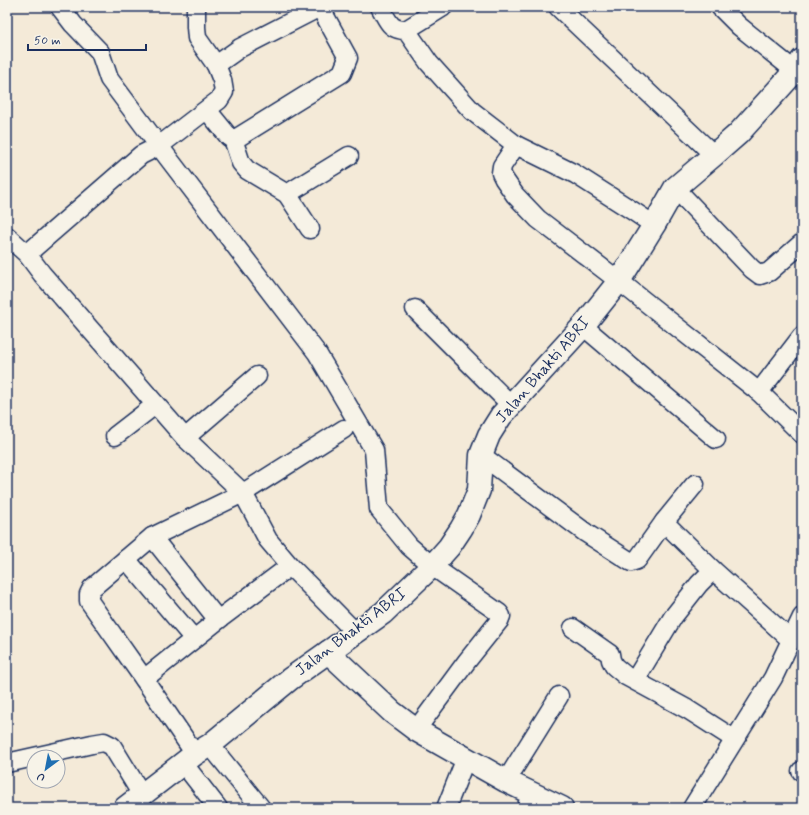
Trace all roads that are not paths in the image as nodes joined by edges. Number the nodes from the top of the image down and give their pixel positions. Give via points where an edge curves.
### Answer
1 (60, 7) edge
2 (196, 7) edge
3 (320, 7) edge
4 (380, 7) edge
5 (443, 7) edge
6 (558, 7) edge
7 (720, 7) edge
8 (406, 30) junction
9 (216, 65) junction
10 (798, 66) edge
11 (207, 110) junction
12 (233, 139) junction
13 (516, 145) junction
14 (159, 146) junction
15 (714, 155) junction
16 (349, 156) dead end
17 (675, 188) junction
18 (287, 194) junction
19 (654, 225) junction
20 (310, 229) dead end
21 (7, 236) edge
22 (802, 243) edge
23 (27, 254) junction
24 (619, 281) junction
25 (415, 310) dead end
26 (583, 326) junction
27 (802, 336) edge
28 (257, 376) dead end
29 (759, 392) junction
30 (155, 405) junction
31 (511, 405) junction
32 (344, 429) dead end
33 (802, 434) edge
34 (115, 436) dead end
35 (185, 438) junction
36 (716, 439) dead end
37 (482, 455) junction
38 (695, 484) dead end
39 (242, 493) junction
40 (664, 522) junction
41 (152, 537) junction
42 (126, 559) junction
43 (290, 566) junction
44 (432, 566) junction
45 (713, 570) junction
46 (802, 617) edge
47 (218, 620) junction
48 (573, 628) dead end
49 (356, 633) junction
50 (194, 640) junction
51 (791, 640) junction
52 (328, 652) junction
53 (144, 679) junction
54 (635, 680) junction
55 (559, 696) dead end
56 (416, 730) junction
57 (734, 739) junction
58 (196, 754) junction
59 (466, 758) junction
60 (7, 763) edge
61 (506, 781) junction
62 (529, 801) edge
63 (134, 802) edge
64 (218, 808) edge
65 (261, 808) edge
66 (446, 808) edge
67 (562, 808) edge
68 (692, 808) edge

1 - 14 street via 100,52 109,79
2 - 9 street via 197,38
3 - 9 street via 240,48
3 - 12 street via 348,58 342,73
4 - 8 street via 392,28
5 - 8 street
6 - 15 street
7 - 10 street via 739,26
8 - 13 street via 428,63 472,111
9 - 11 street via 224,92
10 - 15 street, Jalan Bhakti ABRI via 738,134
11 - 12 street via 225,134
11 - 14 street
12 - 18 street via 247,170
13 - 19 street via 575,174
13 - 24 street via 502,166 501,172 514,195 538,219
14 - 23 street via 141,155
14 - 44 street via 317,353 374,450 379,509 409,546
15 - 17 street, Jalan Bhakti ABRI
16 - 18 street
17 - 19 street, Jalan Bhakti ABRI
17 - 22 street via 760,275 769,272
18 - 20 street
19 - 24 street, Jalan Bhakti ABRI
21 - 23 street
23 - 30 street
24 - 26 street, Jalan Bhakti ABRI
24 - 29 street
25 - 31 street
26 - 31 street, Jalan Bhakti ABRI
26 - 36 street
27 - 29 street
28 - 35 street
29 - 33 street
30 - 34 street
30 - 35 street
31 - 37 street, Jalan Bhakti ABRI via 489,435
32 - 39 street
35 - 39 street
37 - 40 street via 586,533 631,562 637,560
37 - 44 street, Jalan Bhakti ABRI via 479,490 461,529
38 - 40 street
39 - 41 street
39 - 43 street via 268,540
40 - 45 street
41 - 42 street
41 - 47 street
42 - 50 street
42 - 53 street via 92,588 89,601
43 - 47 street
43 - 49 street
44 - 49 street, Jalan Bhakti ABRI via 383,612
44 - 56 street via 501,616
45 - 51 street
45 - 54 street via 673,617
46 - 51 street
47 - 50 street
48 - 54 street via 610,654 614,666
49 - 52 street, Jalan Bhakti ABRI
50 - 53 street
51 - 57 street via 773,678
52 - 56 street via 392,712
52 - 58 street, Jalan Bhakti ABRI via 290,678
53 - 58 street
54 - 57 street
55 - 61 street
56 - 59 street
57 - 68 street
58 - 63 street, Jalan Bhakti ABRI
58 - 64 street
58 - 65 street
59 - 61 street
59 - 66 street
60 - 63 street via 104,742 112,746
61 - 62 street
62 - 67 street

